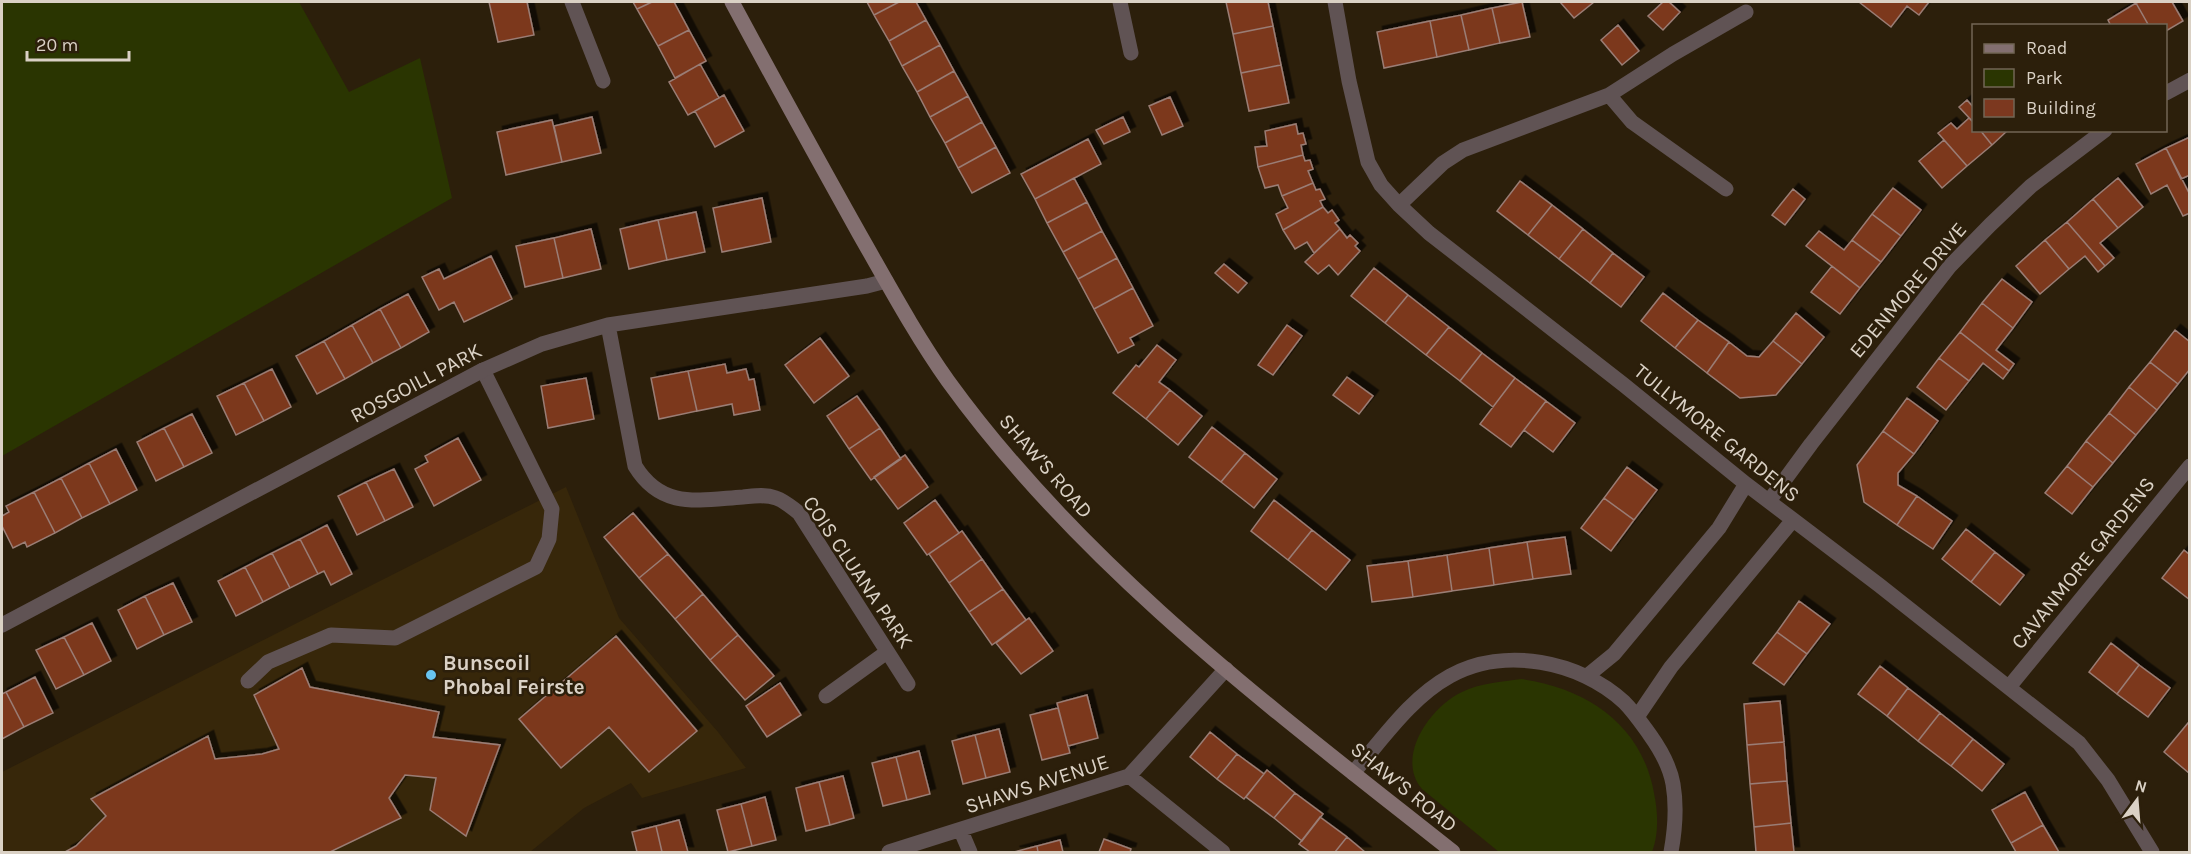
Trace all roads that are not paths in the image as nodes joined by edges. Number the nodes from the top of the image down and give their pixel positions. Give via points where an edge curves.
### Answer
1 (572, 2) edge
2 (732, 2) edge
3 (1120, 2) edge
4 (1335, 2) edge
5 (1746, 12) dead end
6 (1131, 53) dead end
7 (2190, 80) edge
8 (603, 81) dead end
9 (2167, 92) edge
10 (1609, 95) junction
11 (2102, 132) edge
12 (1726, 189) dead end
13 (1399, 205) junction
14 (886, 280) junction
15 (608, 325) junction
16 (483, 370) junction
17 (2190, 466) edge
18 (1746, 484) junction
19 (1769, 501) junction
20 (1793, 520) junction
21 (2, 625) edge
22 (887, 652) junction
23 (1226, 669) junction
24 (1587, 676) junction
25 (248, 681) dead end
26 (908, 684) dead end
27 (2009, 687) junction
28 (826, 696) dead end
29 (1637, 717) junction
30 (1353, 773) junction
31 (1129, 776) junction
32 (961, 831) junction
33 (889, 852) edge
34 (970, 852) edge
35 (1223, 852) edge
36 (1453, 852) edge
37 (1671, 852) edge
38 (2152, 852) edge

1 - 8 street
2 - 14 street, SHAW'S ROAD
3 - 6 street
4 - 13 street, TULLYMORE GARDENS via 1368,162
5 - 10 street
7 - 9 street
10 - 12 street via 1632,122
10 - 13 street via 1463,150 1443,163
11 - 19 street, EDENMORE DRIVE via 2031,186 1950,266
13 - 18 street, TULLYMORE GARDENS via 1429,233
14 - 15 street, ROSGOILL PARK
14 - 23 street, SHAW'S ROAD via 946,378 1021,473 1117,572
15 - 16 street, ROSGOILL PARK via 542,344
15 - 22 street, COIS CLUANA PARK via 635,466 643,480 671,498 693,501 760,495 787,502 799,513
16 - 21 street, ROSGOILL PARK
16 - 25 street via 552,509 549,539 536,567 395,638 331,635 267,662
17 - 27 street, CAVANMORE GARDENS
18 - 19 street, TULLYMORE GARDENS
18 - 24 street via 1712,537 1614,654
19 - 20 street, TULLYMORE GARDENS
20 - 27 street, TULLYMORE GARDENS
20 - 29 street via 1671,667
22 - 26 street, COIS CLUANA PARK
22 - 28 street
23 - 30 street, SHAW'S ROAD
23 - 31 street, SHAWS AVENUE
24 - 29 street via 1624,702
24 - 30 street via 1529,661 1500,661 1450,676 1398,720
27 - 38 street, TULLYMORE GARDENS via 2085,749
29 - 37 street via 1665,762 1672,783 1675,811
30 - 36 street, SHAW'S ROAD
31 - 32 street, SHAWS AVENUE
31 - 35 street
32 - 33 street, SHAWS AVENUE
32 - 34 street

